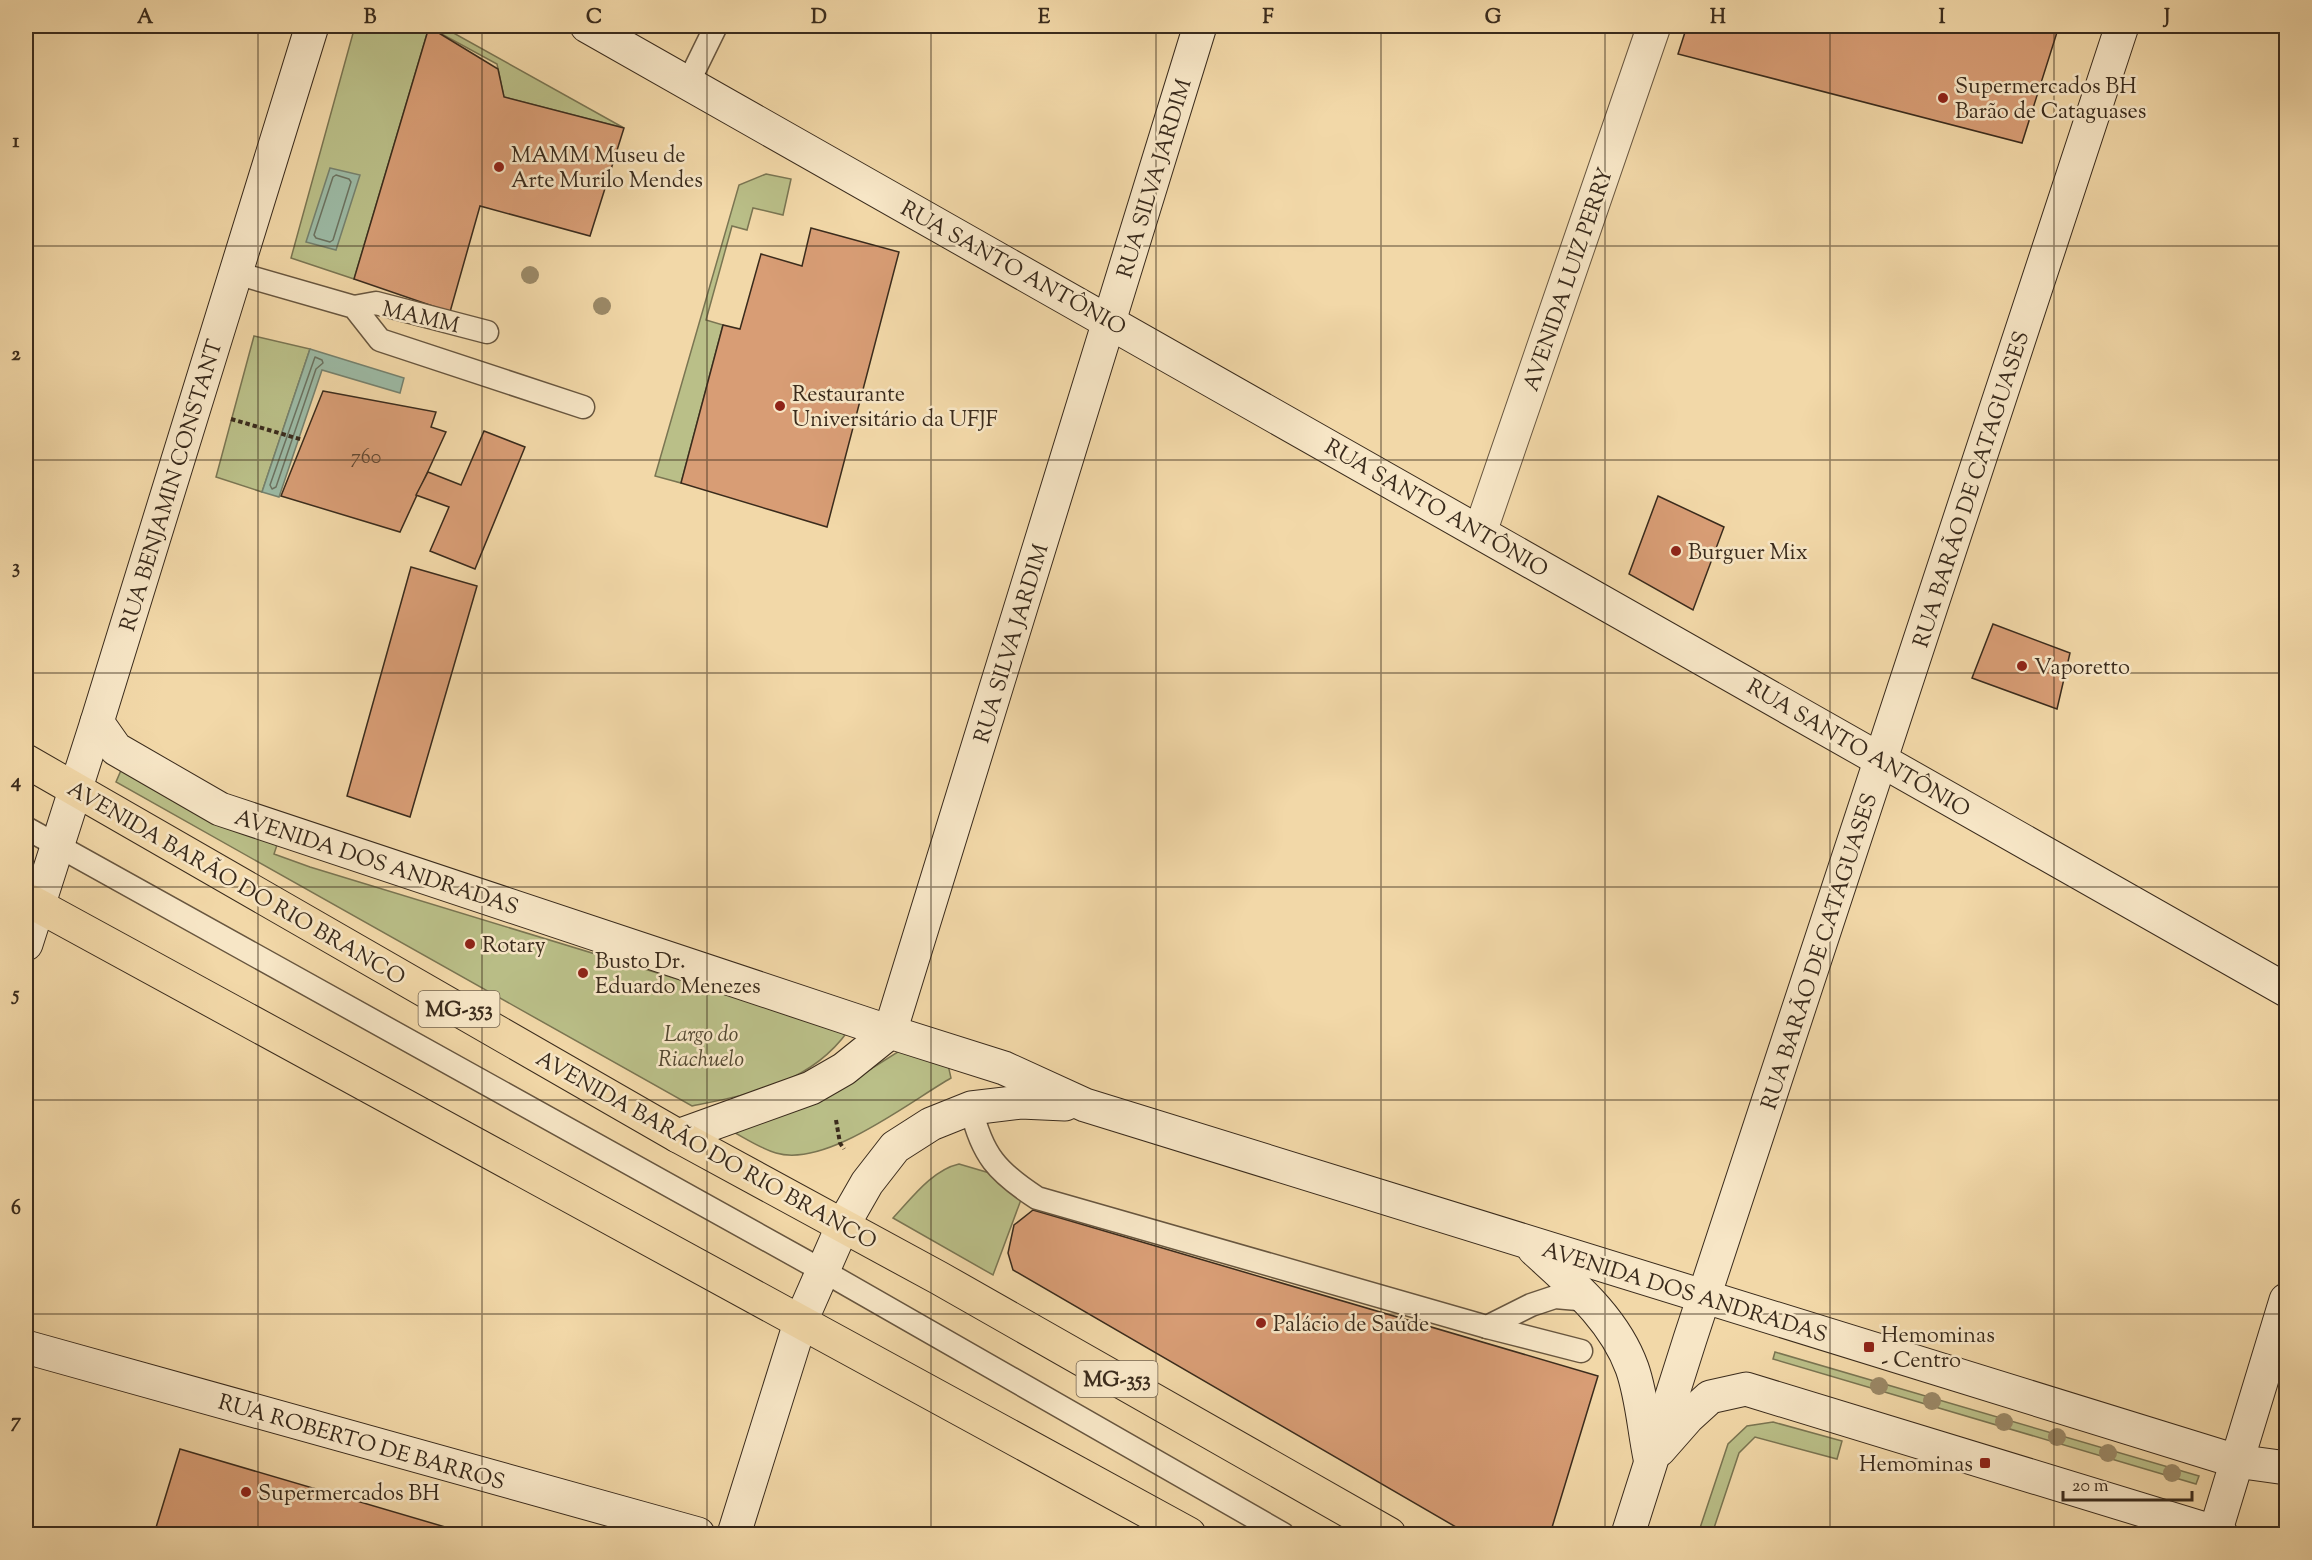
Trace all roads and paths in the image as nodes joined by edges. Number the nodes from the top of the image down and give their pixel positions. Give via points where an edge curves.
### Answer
1 (312, 26) edge
2 (587, 26) edge
3 (717, 26) edge
4 (1200, 26) edge
5 (1654, 26) edge
6 (2122, 26) edge
7 (688, 83) junction
8 (236, 273) junction
9 (354, 307) junction
10 (1109, 321) junction
11 (487, 332) dead end
12 (583, 407) dead end
13 (237, 421) dead end
14 (303, 440) dead end
15 (1480, 532) junction
16 (98, 722) junction
17 (1881, 760) junction
18 (26, 761) edge
19 (76, 789) junction
20 (26, 828) edge
21 (57, 845) junction
22 (31, 902) edge
23 (26, 944) edge
24 (2286, 990) edge
25 (890, 1032) junction
26 (844, 1069) junction
27 (1085, 1105) junction
28 (972, 1108) junction
29 (678, 1136) junction
30 (867, 1183) junction
31 (843, 1226) junction
32 (1527, 1242) junction
33 (825, 1272) junction
34 (1704, 1297) junction
35 (1589, 1300) junction
36 (2286, 1300) edge
37 (800, 1323) junction
38 (1487, 1327) junction
39 (26, 1347) edge
40 (1581, 1352) dead end
41 (1650, 1460) junction
42 (2236, 1461) junction
43 (2286, 1468) edge
44 (698, 1534) edge
45 (734, 1534) edge
46 (1189, 1534) edge
47 (1283, 1534) edge
48 (1389, 1534) edge
49 (1628, 1534) edge
50 (2218, 1534) edge

1 - 8 street, RUA BENJAMIN CONSTANT
2 - 7 street, RUA SANTO ANTÔNIO
3 - 7 lane
4 - 10 street, RUA SILVA JARDIM
5 - 15 street, AVENIDA LUIZ PERRY
6 - 17 street, RUA BARÃO DE CATAGUASES
7 - 10 street, RUA SANTO ANTÔNIO
8 - 9 lane
8 - 16 street, RUA BENJAMIN CONSTANT
9 - 11 lane, MAMM via 376,303
9 - 12 lane via 380,340
10 - 15 street, RUA SANTO ANTÔNIO
10 - 25 street, RUA SILVA JARDIM
13 - 14 path
15 - 17 street, RUA SANTO ANTÔNIO
16 - 19 street, RUA BENJAMIN CONSTANT
16 - 25 street, AVENIDA DOS ANDRADAS via 116,748 220,809
17 - 24 street, RUA SANTO ANTÔNIO
17 - 34 street, RUA BARÃO DE CATAGUASES
18 - 19 main road, AVENIDA BARÃO DO RIO BRANCO / MG-353
19 - 21 street, RUA BENJAMIN CONSTANT
19 - 29 main road, AVENIDA BARÃO DO RIO BRANCO / MG-353
20 - 21 lane
21 - 22 street, RUA BENJAMIN CONSTANT
21 - 33 lane
22 - 23 street, RUA BENJAMIN CONSTANT
22 - 37 main road
25 - 26 street
25 - 27 street, AVENIDA DOS ANDRADAS via 1004,1068
26 - 29 street via 811,1088
26 - 30 path via 835,1126 840,1143
27 - 28 street, AVENIDA DOS ANDRADAS via 1021,1101
27 - 32 street, AVENIDA DOS ANDRADAS
28 - 30 street, AVENIDA DOS ANDRADAS via 931,1125 895,1147
28 - 38 lane via 982,1147 993,1163 1037,1198
29 - 31 main road, AVENIDA BARÃO DO RIO BRANCO / MG-353
30 - 31 street, AVENIDA DOS ANDRADAS
31 - 33 street, AVENIDA DOS ANDRADAS
31 - 48 main road, AVENIDA BARÃO DO RIO BRANCO / MG-353
32 - 34 street, AVENIDA DOS ANDRADAS
32 - 35 street
33 - 37 street, AVENIDA DOS ANDRADAS
33 - 47 lane
34 - 41 street, RUA BARÃO DE CATAGUASES
34 - 42 street, AVENIDA DOS ANDRADAS
35 - 38 lane via 1555,1297
35 - 41 street via 1615,1333 1633,1369
36 - 42 street
37 - 45 street
37 - 46 main road
38 - 40 lane
39 - 44 street, RUA ROBERTO DE BARROS
41 - 49 street, RUA BARÃO DE CATAGUASES
41 - 50 street via 1710,1397 1746,1389
42 - 43 street, AVENIDA DOS ANDRADAS
42 - 50 street

